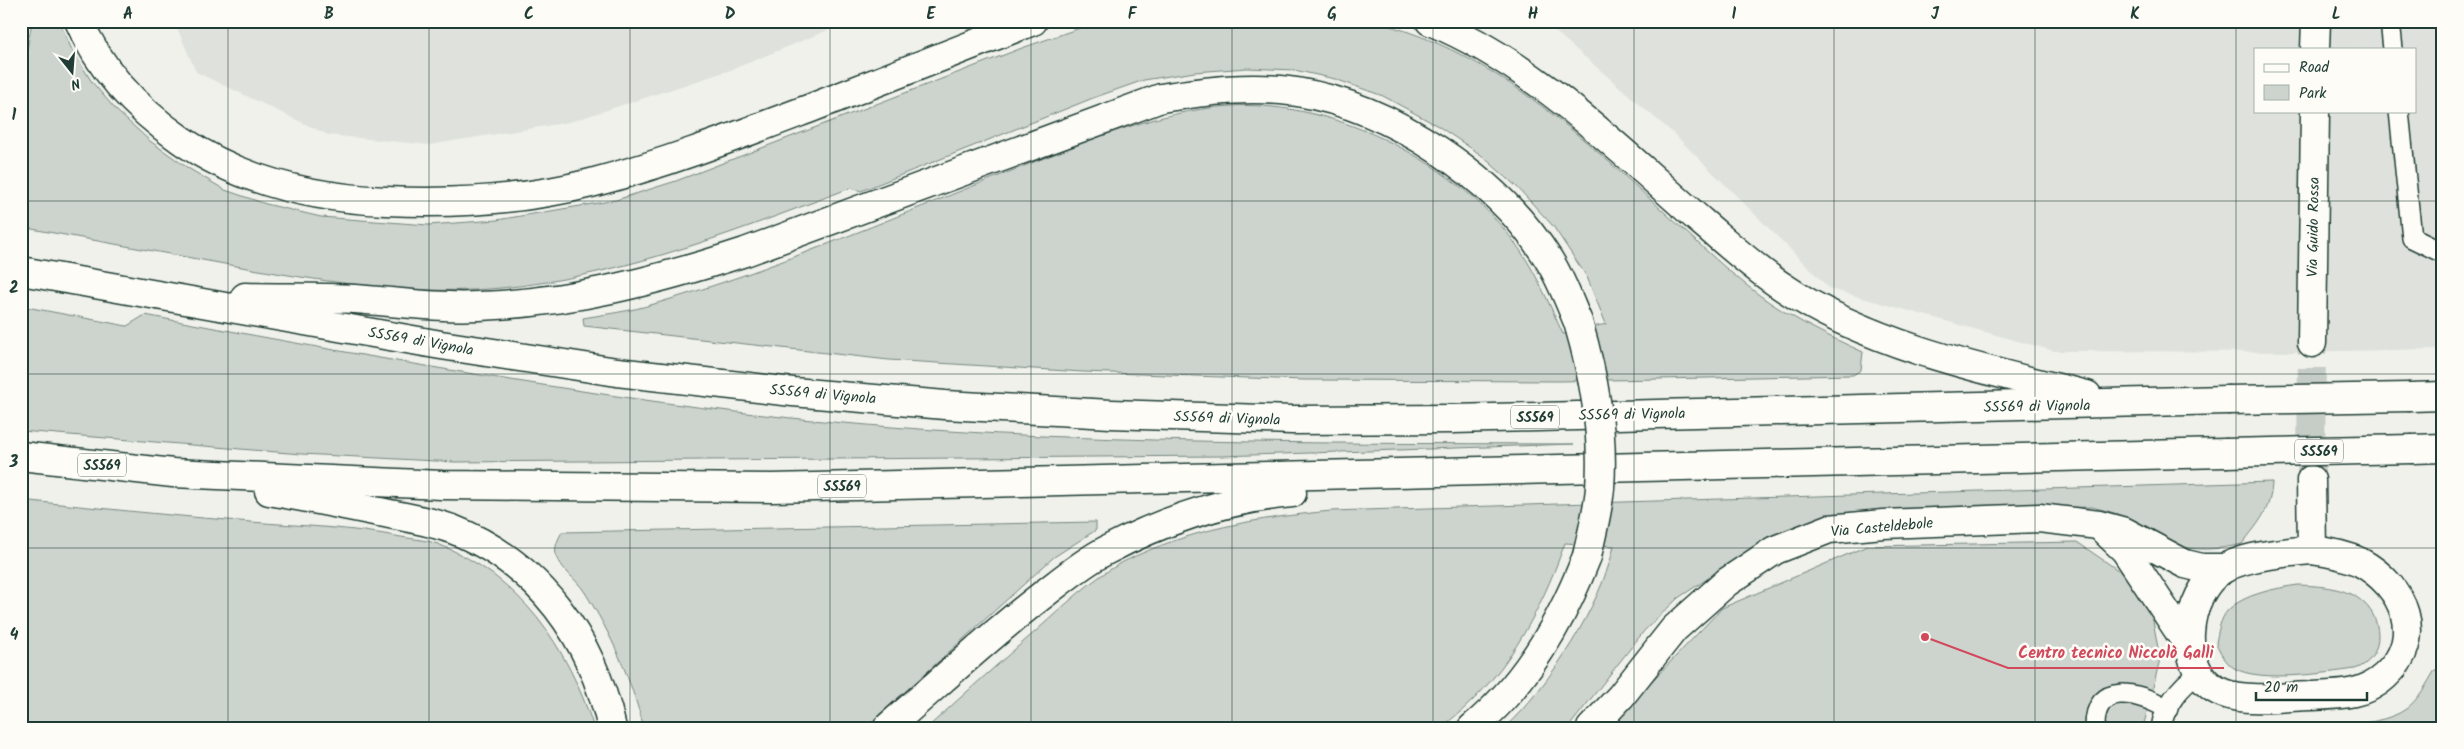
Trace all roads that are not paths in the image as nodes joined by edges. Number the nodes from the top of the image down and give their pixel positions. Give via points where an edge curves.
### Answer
1 (79, 21) edge
2 (1033, 21) edge
3 (1430, 21) edge
4 (2316, 21) edge
5 (2390, 21) edge
6 (2315, 48) edge
7 (2393, 48) edge
8 (2314, 112) edge
9 (2399, 112) edge
10 (2443, 253) edge
11 (21, 271) edge
12 (152, 295) junction
13 (2312, 343) tunnel mouth
14 (2443, 396) edge
15 (2125, 404) junction
16 (2443, 448) edge
17 (21, 456) edge
18 (1511, 471) junction
19 (173, 473) junction
20 (2311, 480) tunnel mouth
21 (2100, 525) junction
22 (2312, 550) junction
23 (2224, 568) junction
24 (2195, 660) junction
25 (2168, 709) junction
26 (612, 728) edge
27 (887, 728) edge
28 (1472, 728) edge
29 (1591, 728) edge
30 (2095, 728) edge
31 (2161, 728) edge

1 - 2 main road via 99,59 127,95 200,153 241,173 289,188 343,199 466,202 589,183 655,164 725,141
3 - 15 main road via 1489,50 1556,97 1760,271 1812,305 1875,334 1954,360
4 - 6 main road
5 - 7 lane
8 - 13 main road, Via Guido Rossa
9 - 10 lane via 2412,238
11 - 12 main road, SS569 di Vignola / SS569
12 - 15 main road, SS569 di Vignola / SS569 via 617,372 945,405 1292,420
12 - 28 main road, bridge via 356,299 396,304 480,306 536,302 610,290 678,274 1161,98 1249,89 1297,92 1377,116 1442,153 1504,204 1529,233 1549,260 1578,322 1598,405 1600,488 1587,556 1551,635 1518,680
14 - 15 main road, SS569 di Vignola / SS569, bridge
16 - 18 main road, SS569, bridge
17 - 19 main road, SS569
18 - 19 main road, SS569 via 772,488 442,485
18 - 27 main road via 1252,497 1203,509 1144,533 1104,552 1064,579 1010,621
19 - 26 main road via 415,518 451,529 490,547 520,568 570,624 590,658
20 - 22 main road
21 - 23 main road, Via Casteldebole via 2125,532 2185,564
21 - 24 main road via 2125,550
21 - 29 main road, Via Casteldebole via 2039,518 1883,524 1829,529 1775,550 1727,582 1674,628 1621,696
22 - 23 main road via 2274,554
22 - 24 main road via 2344,556 2360,563 2380,576 2398,597 2408,640 2393,668 2370,688 2355,692 2233,696 2210,685
23 - 24 main road via 2198,598 2191,618
24 - 25 lane
25 - 30 lane via 2127,694 2110,694 2094,714
25 - 31 lane

